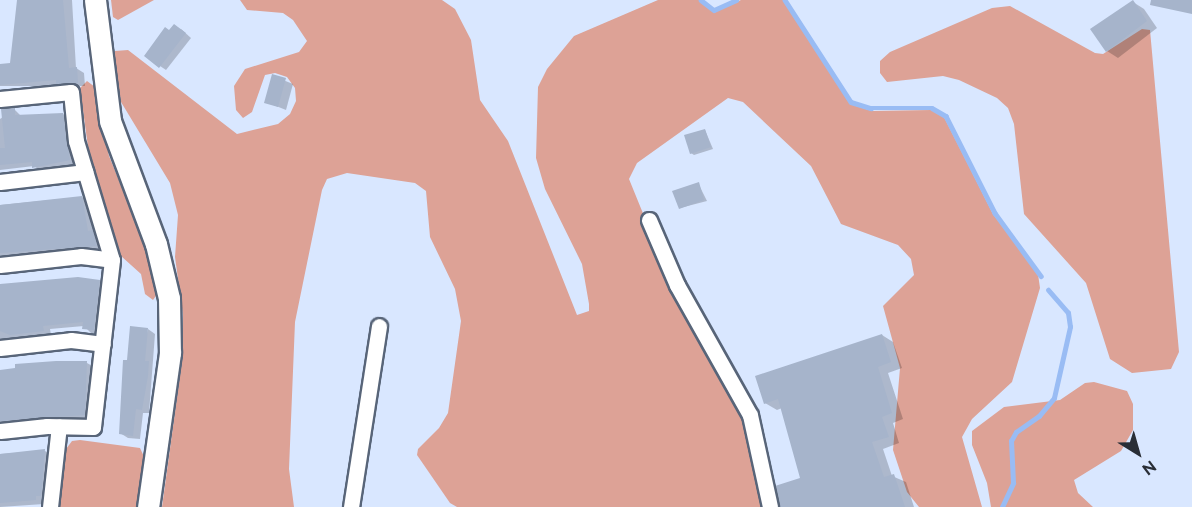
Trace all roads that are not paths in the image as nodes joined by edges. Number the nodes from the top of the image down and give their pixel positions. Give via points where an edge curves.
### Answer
1 (95, 0) edge
2 (0, 99) edge
3 (85, 172) junction
4 (0, 182) edge
5 (649, 220) dead end
6 (112, 260) junction
7 (0, 265) edge
8 (379, 326) dead end
9 (103, 344) junction
10 (0, 348) edge
11 (58, 426) junction
12 (0, 431) edge
13 (50, 507) edge
14 (148, 507) edge
15 (351, 507) edge
16 (770, 507) edge

1 - 14 street via 112,129 156,244 169,297 170,353
2 - 3 street via 71,92 76,141
3 - 4 street
3 - 6 street
5 - 16 street via 677,285 750,415
6 - 7 street via 81,256
6 - 9 street
8 - 15 street
9 - 10 street via 71,340
9 - 11 street via 93,427
11 - 12 street
11 - 13 street

